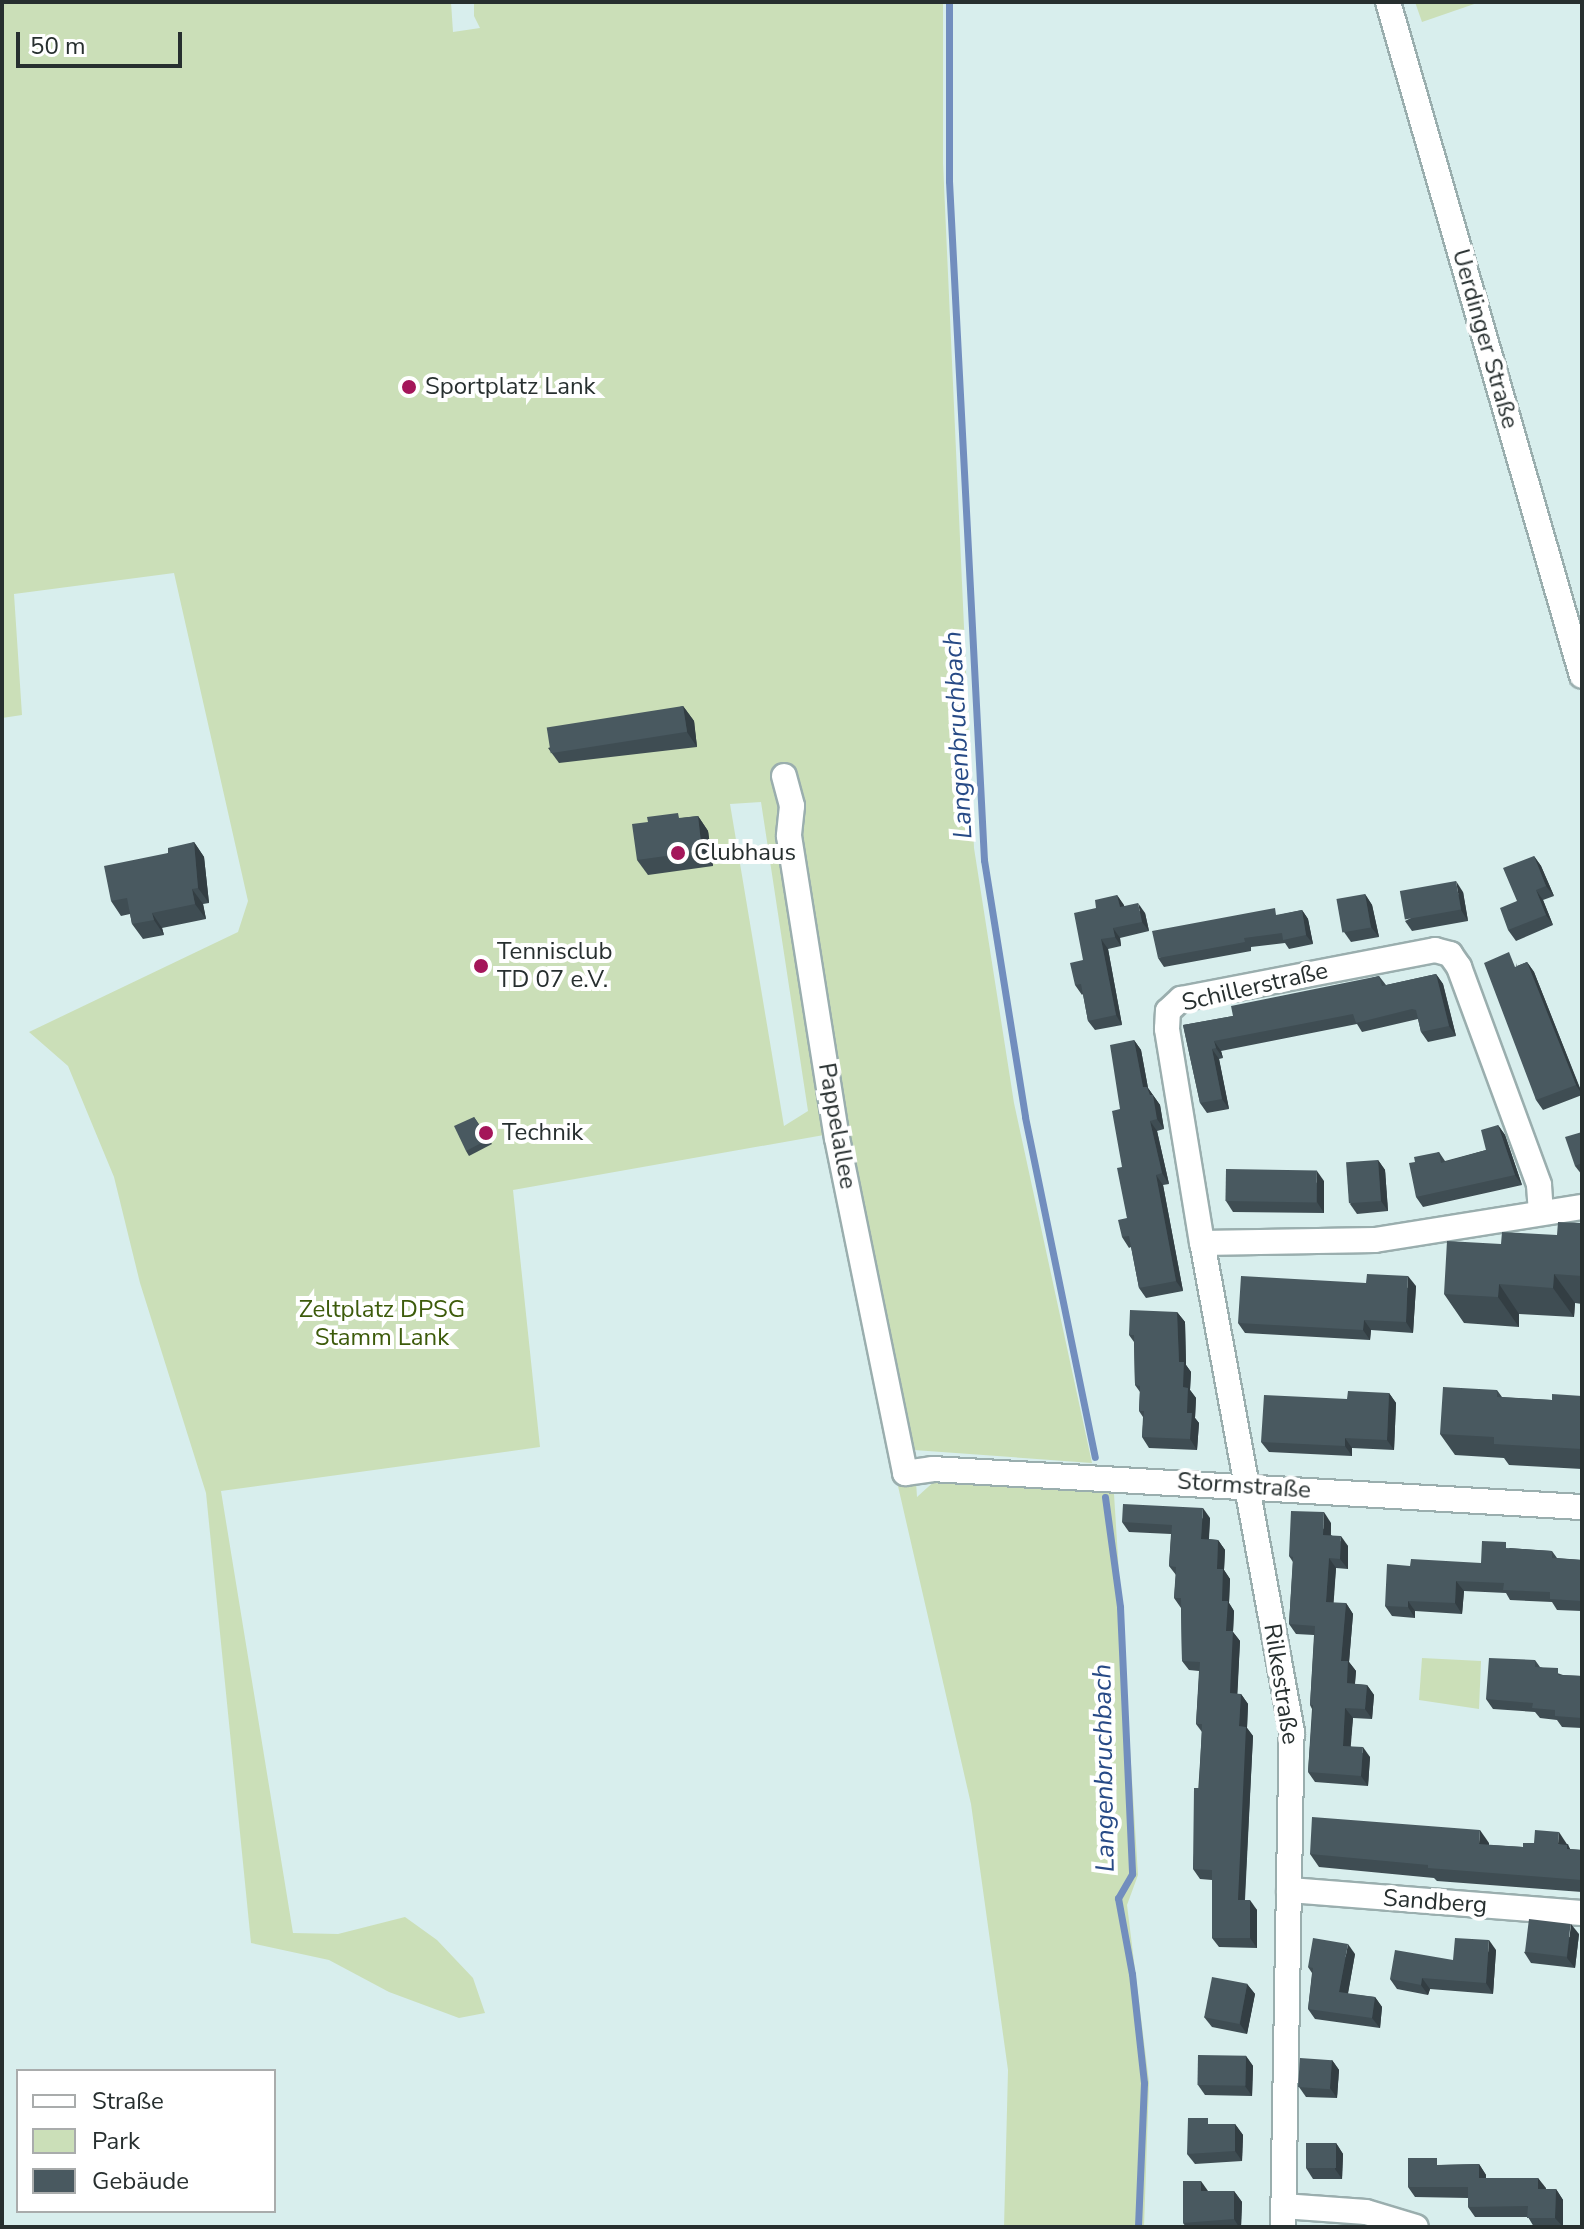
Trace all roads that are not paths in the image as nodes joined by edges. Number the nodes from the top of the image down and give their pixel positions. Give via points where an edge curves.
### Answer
1 (1388, 2) edge
2 (1582, 676) edge
3 (784, 776) dead end
4 (1582, 1207) edge
5 (1541, 1213) junction
6 (1202, 1243) junction
7 (905, 1473) joint
8 (1246, 1486) junction
9 (1582, 1507) edge
10 (1289, 1890) junction
11 (1582, 1913) edge
12 (1283, 2217) edge
13 (1416, 2227) edge

1 - 2 street, Uerdinger Straße
3 - 7 street, Pappelallee via 837,1138
4 - 5 street
5 - 6 street via 1375,1240
5 - 6 street, Schillerstraße via 1539,1185 1459,967 1450,954 1435,950 1173,1004 1167,1029
6 - 8 street, Rilkestraße
7 - 8 street, Stormstraße via 932,1469
8 - 9 street, Stormstraße
8 - 10 street, Rilkestraße via 1292,1732
10 - 11 street, Sandberg
10 - 12 street, Rilkestraße
12 - 13 street via 1366,2212

